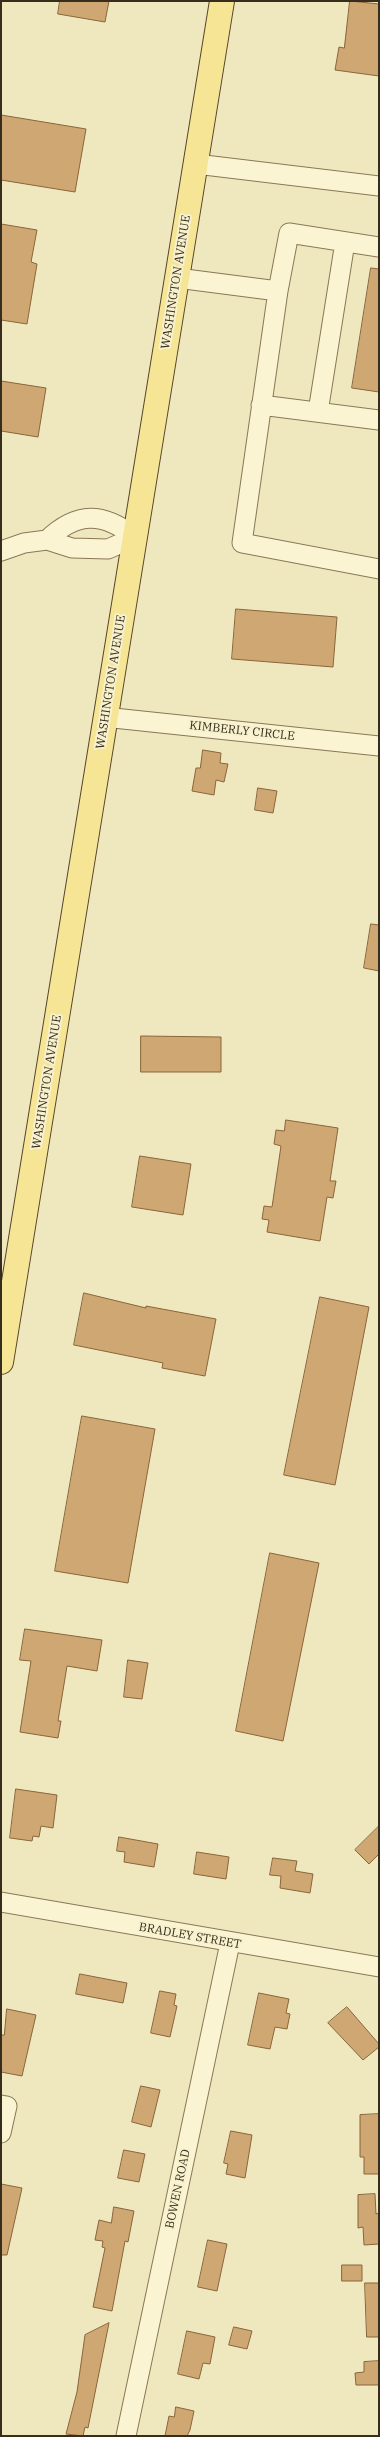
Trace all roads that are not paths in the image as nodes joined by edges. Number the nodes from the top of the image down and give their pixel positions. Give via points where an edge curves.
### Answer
1 (222, 1) edge
2 (196, 164) junction
3 (379, 186) edge
4 (345, 242) junction
5 (379, 247) edge
6 (177, 278) junction
7 (278, 291) junction
8 (261, 405) junction
9 (318, 412) junction
10 (379, 420) edge
11 (135, 537) junction
12 (47, 540) junction
13 (1, 551) edge
14 (379, 569) edge
15 (104, 717) junction
16 (379, 746) edge
17 (1, 1362) edge
18 (1, 1902) edge
19 (230, 1943) junction
20 (379, 1967) edge
21 (1, 2105) edge
22 (1, 2133) edge
23 (126, 2436) edge

1 - 2 main road, WASHINGTON AVENUE
2 - 3 street
2 - 6 main road, WASHINGTON AVENUE
4 - 5 street
4 - 7 street via 289,233
4 - 9 street
6 - 7 street
6 - 11 main road, WASHINGTON AVENUE
7 - 8 street
8 - 9 street
8 - 14 street via 242,543
9 - 10 street
11 - 12 street via 108,548 72,548
11 - 12 street via 122,527 98,518 75,520 62,526
11 - 15 main road, WASHINGTON AVENUE
12 - 13 street
15 - 16 street, KIMBERLY CIRCLE
15 - 17 main road, WASHINGTON AVENUE
18 - 19 street, BRADLEY STREET
19 - 20 street, BRADLEY STREET
19 - 23 street, BOWEN ROAD
21 - 22 street via 8,2106

